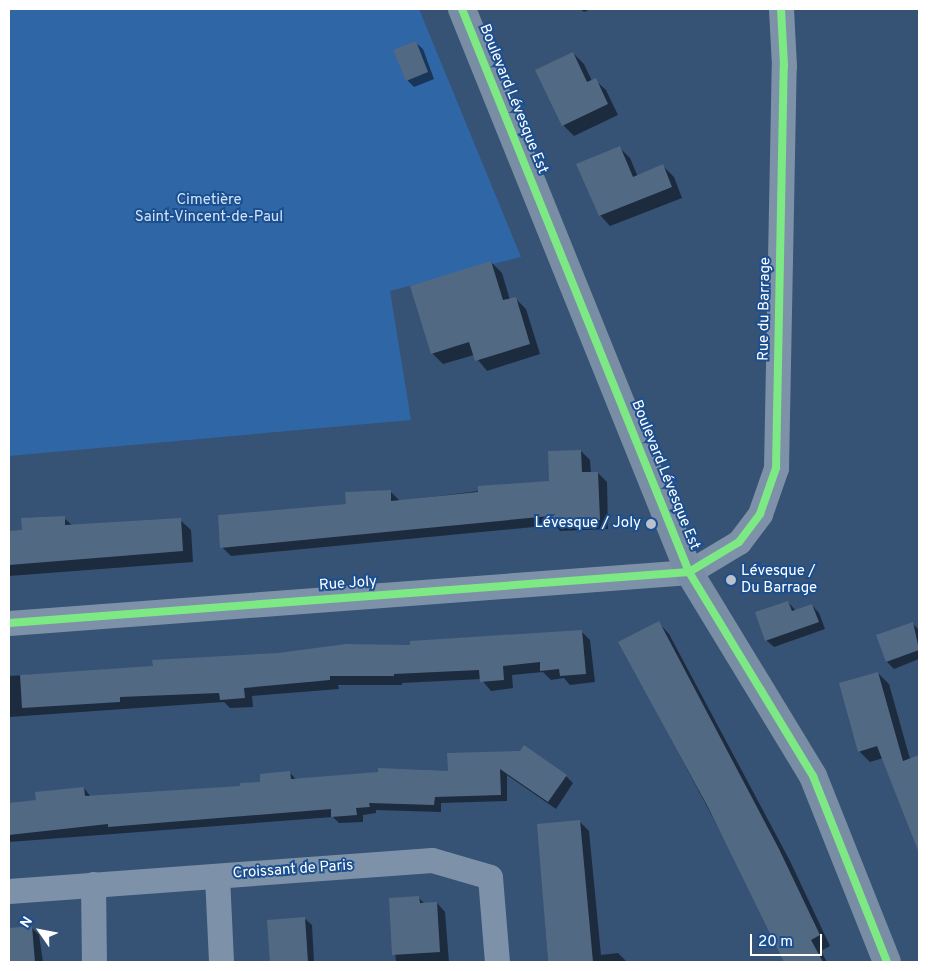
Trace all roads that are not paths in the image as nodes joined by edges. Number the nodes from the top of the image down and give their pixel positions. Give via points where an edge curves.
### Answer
1 (462, 9) edge
2 (781, 9) edge
3 (689, 572) junction
4 (9, 623) edge
5 (217, 876) junction
6 (93, 884) junction
7 (9, 891) edge
8 (94, 962) edge
9 (221, 962) edge
10 (497, 962) edge
11 (887, 962) edge

1 - 3 street, Boulevard Lévesque Est
2 - 3 street, Rue du Barrage via 784,66 776,468 760,514 739,542
3 - 4 street, Rue Joly
3 - 11 street, Boulevard Lévesque Est via 813,776
5 - 6 street, Croissant de Paris
5 - 9 street
5 - 10 street, Croissant de Paris via 432,860 490,877
6 - 7 street, Croissant de Paris
6 - 8 street

